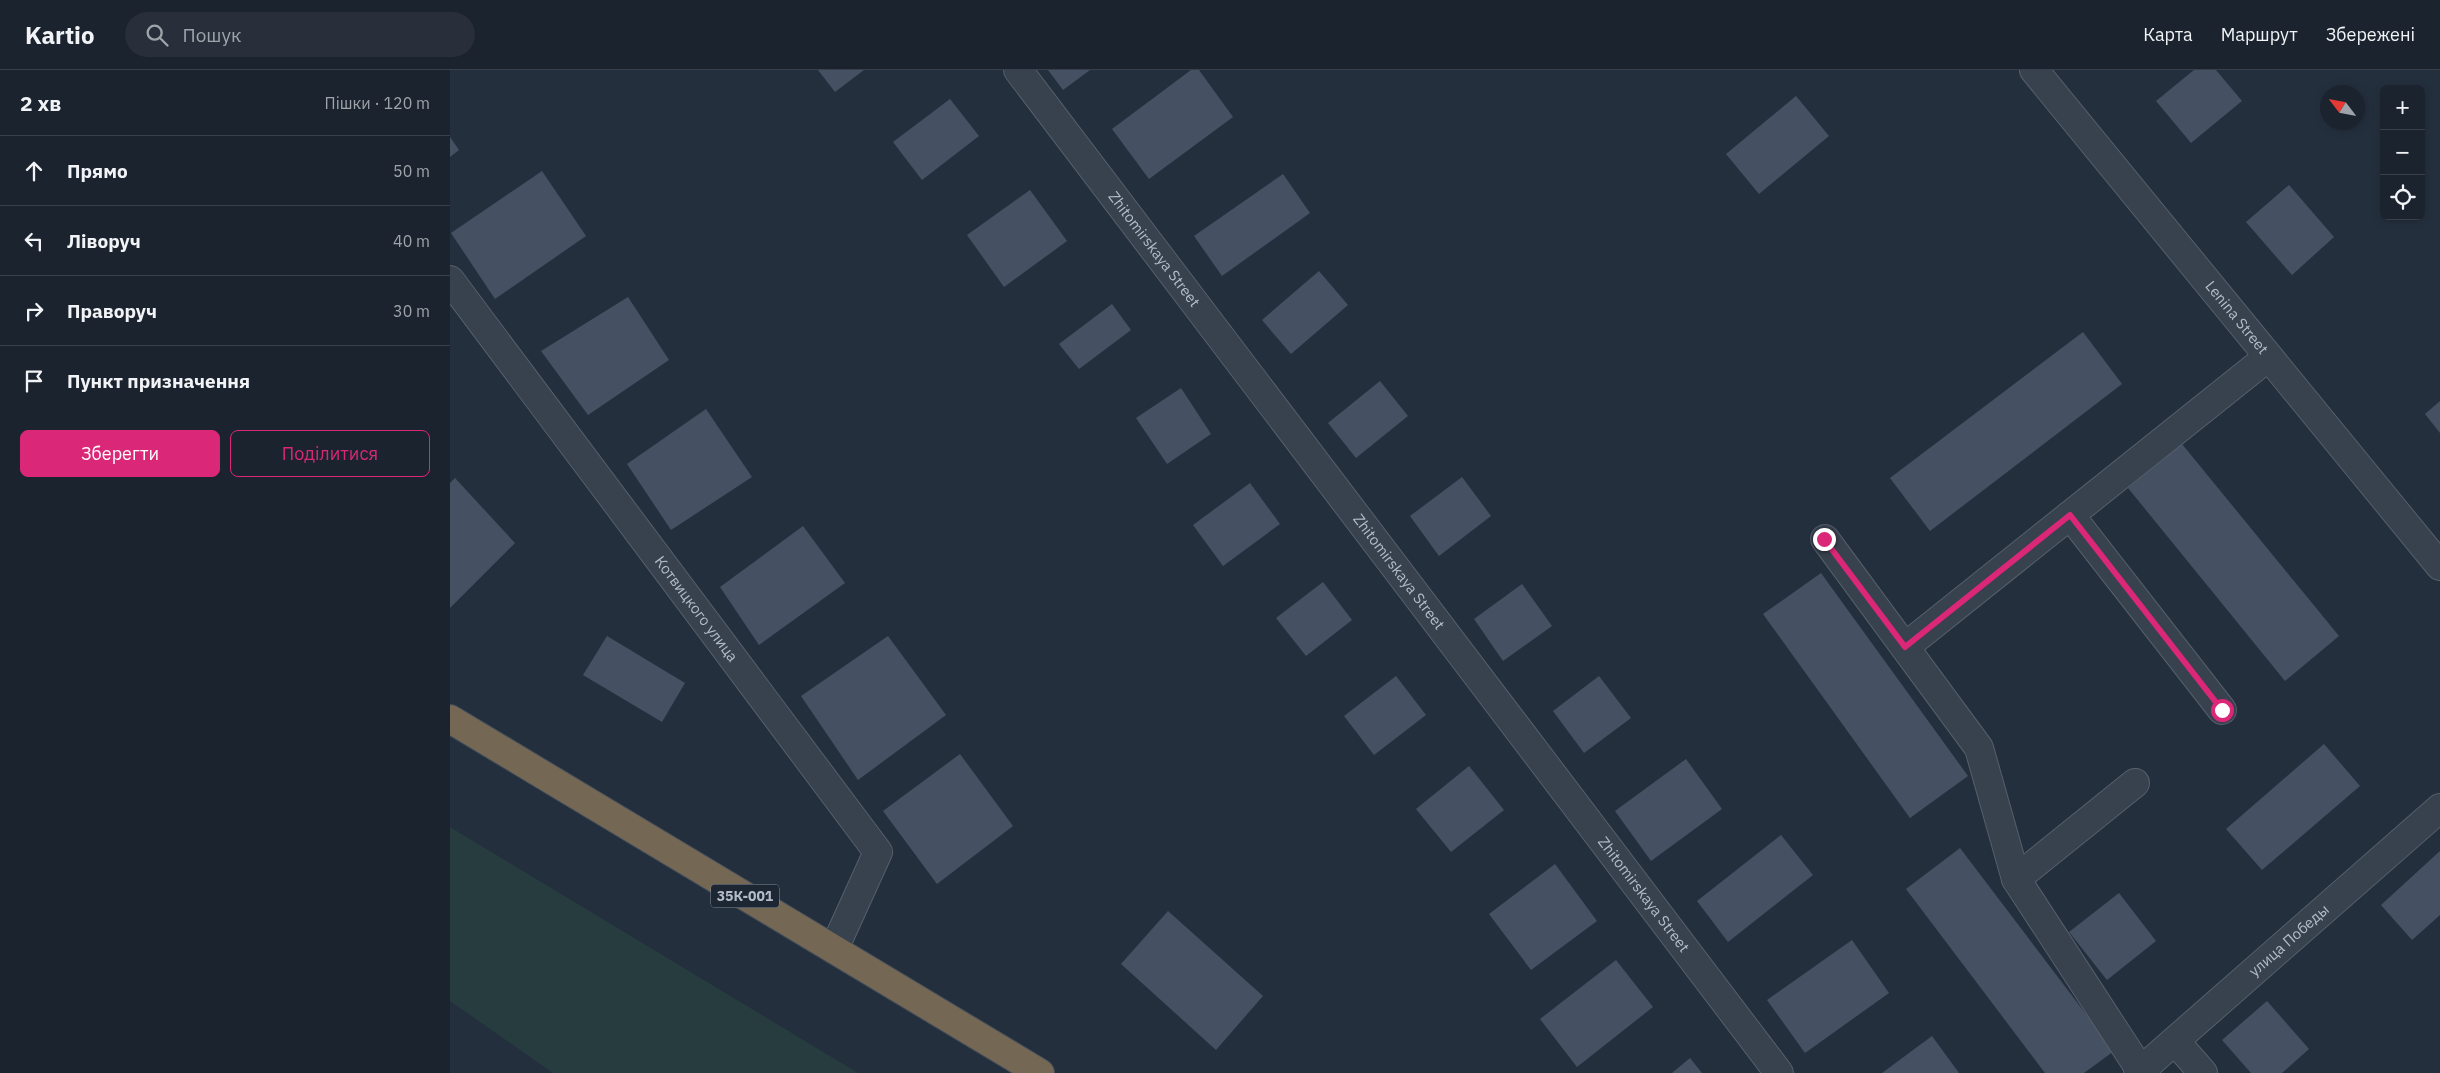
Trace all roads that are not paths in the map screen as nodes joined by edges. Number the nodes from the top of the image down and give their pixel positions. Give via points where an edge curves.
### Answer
1 (1018, 70) edge
2 (2034, 70) edge
3 (450, 280) edge
4 (2268, 357) junction
5 (2070, 515) junction
6 (1824, 539) dead end
7 (2440, 566) edge
8 (1905, 647) junction
9 (2222, 710) dead end
10 (450, 718) edge
11 (2135, 783) dead end
12 (2440, 808) edge
13 (2016, 879) junction
14 (834, 949) junction
15 (2175, 1041) junction
16 (2139, 1072) edge
17 (1040, 1073) edge
18 (1779, 1073) edge
19 (2203, 1073) edge

1 - 18 street, Zhitomirskaya Street
2 - 4 street, Lenina Street
3 - 14 street, Котвицкого улица via 878,852
4 - 5 street
4 - 7 street, Lenina Street
5 - 8 street
5 - 9 street
6 - 8 street
8 - 13 street via 1979,748
10 - 14 highway, 35К-001
11 - 13 street
12 - 15 street, улица Победы
13 - 16 street
14 - 17 highway, 35К-001
15 - 16 street, улица Победы
15 - 19 street

